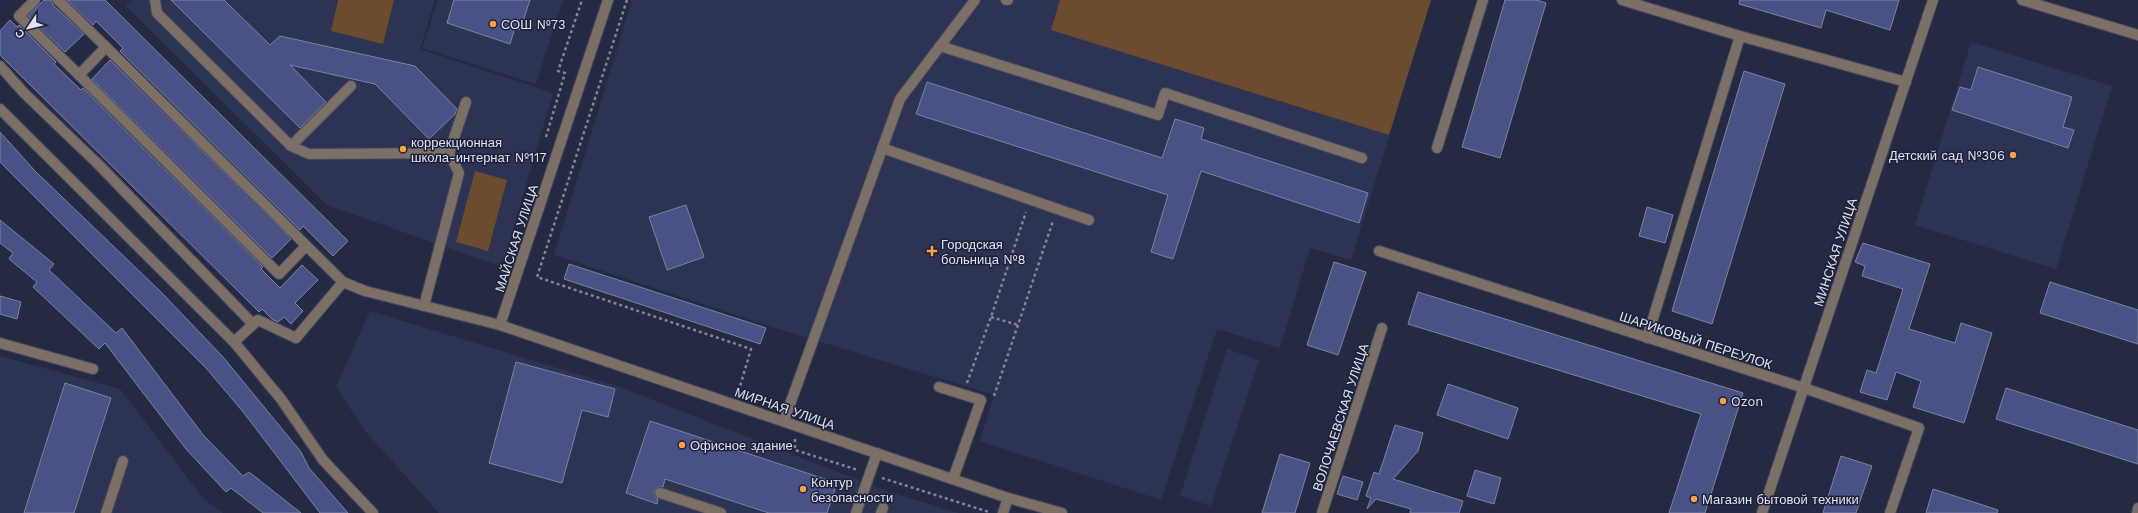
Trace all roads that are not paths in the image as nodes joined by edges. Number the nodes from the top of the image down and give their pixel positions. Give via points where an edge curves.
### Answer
1 (35, 0) edge
2 (58, 0) edge
3 (155, 0) edge
4 (608, 0) edge
5 (975, 0) edge
6 (1483, 0) edge
7 (1622, 0) edge
8 (1933, 0) edge
9 (2022, 0) edge
10 (2138, 35) edge
11 (1740, 36) junction
12 (940, 46) junction
13 (106, 47) junction
14 (0, 66) edge
15 (79, 75) junction
16 (1906, 82) junction
17 (351, 86) dead end
18 (466, 102) dead end
19 (0, 109) edge
20 (291, 146) junction
21 (882, 148) junction
22 (1436, 148) dead end
23 (449, 152) junction
24 (1362, 158) dead end
25 (1089, 220) dead end
26 (306, 246) junction
27 (1379, 251) dead end
28 (343, 282) junction
29 (424, 306) junction
30 (253, 324) junction
31 (500, 324) junction
32 (1382, 328) dead end
33 (1647, 338) junction
34 (234, 342) junction
35 (0, 343) edge
36 (93, 369) dead end
37 (939, 387) dead end
38 (1804, 388) junction
39 (784, 421) junction
40 (877, 453) junction
41 (123, 461) dead end
42 (953, 479) junction
43 (660, 493) dead end
44 (1008, 498) junction
45 (2138, 508) edge
46 (106, 513) edge
47 (373, 513) edge
48 (721, 513) edge
49 (856, 513) edge
50 (1002, 513) edge
51 (1062, 513) edge
52 (1322, 513) edge
53 (1762, 513) edge
54 (1890, 513) edge
55 (2137, 513) edge

1 - 15 street via 19,16
2 - 13 street
3 - 20 street via 157,13
4 - 31 street, МАЙСКАЯ УЛИЦА
5 - 12 street
6 - 22 street
7 - 11 street
8 - 16 street, МИНСКАЯ УЛИЦА
9 - 10 street
11 - 16 street
11 - 33 street
12 - 21 street via 900,98
12 - 24 street via 1158,115 1166,92
13 - 15 street
13 - 26 street
14 - 30 street
15 - 26 street via 279,274
16 - 38 street, МИНСКАЯ УЛИЦА
17 - 20 street
18 - 23 street
19 - 34 street
20 - 23 street via 309,154
21 - 25 street
21 - 39 street
23 - 29 street via 459,173
26 - 28 street
27 - 33 street, ШАРИКОВЫЙ ПЕРЕУЛОК
28 - 29 street, МИРНАЯ УЛИЦА via 364,291
28 - 30 street via 296,338 258,320
29 - 31 street, МИРНАЯ УЛИЦА
30 - 34 street
31 - 39 street, МИРНАЯ УЛИЦА
32 - 52 street, ВОЛОЧАЕВСКАЯ УЛИЦА
33 - 38 street, ШАРИКОВЫЙ ПЕРЕУЛОК
34 - 47 street via 281,399 323,460
35 - 36 street
37 - 42 street via 981,400
38 - 53 street, МИНСКАЯ УЛИЦА
38 - 54 street, ШАРИКОВЫЙ ПЕРЕУЛОК via 1919,428
39 - 40 street, МИРНАЯ УЛИЦА
40 - 42 street, МИРНАЯ УЛИЦА
40 - 49 street
41 - 46 street
42 - 44 street, МИРНАЯ УЛИЦА
43 - 48 street
44 - 50 street
44 - 51 street, МИРНАЯ УЛИЦА
45 - 55 street

